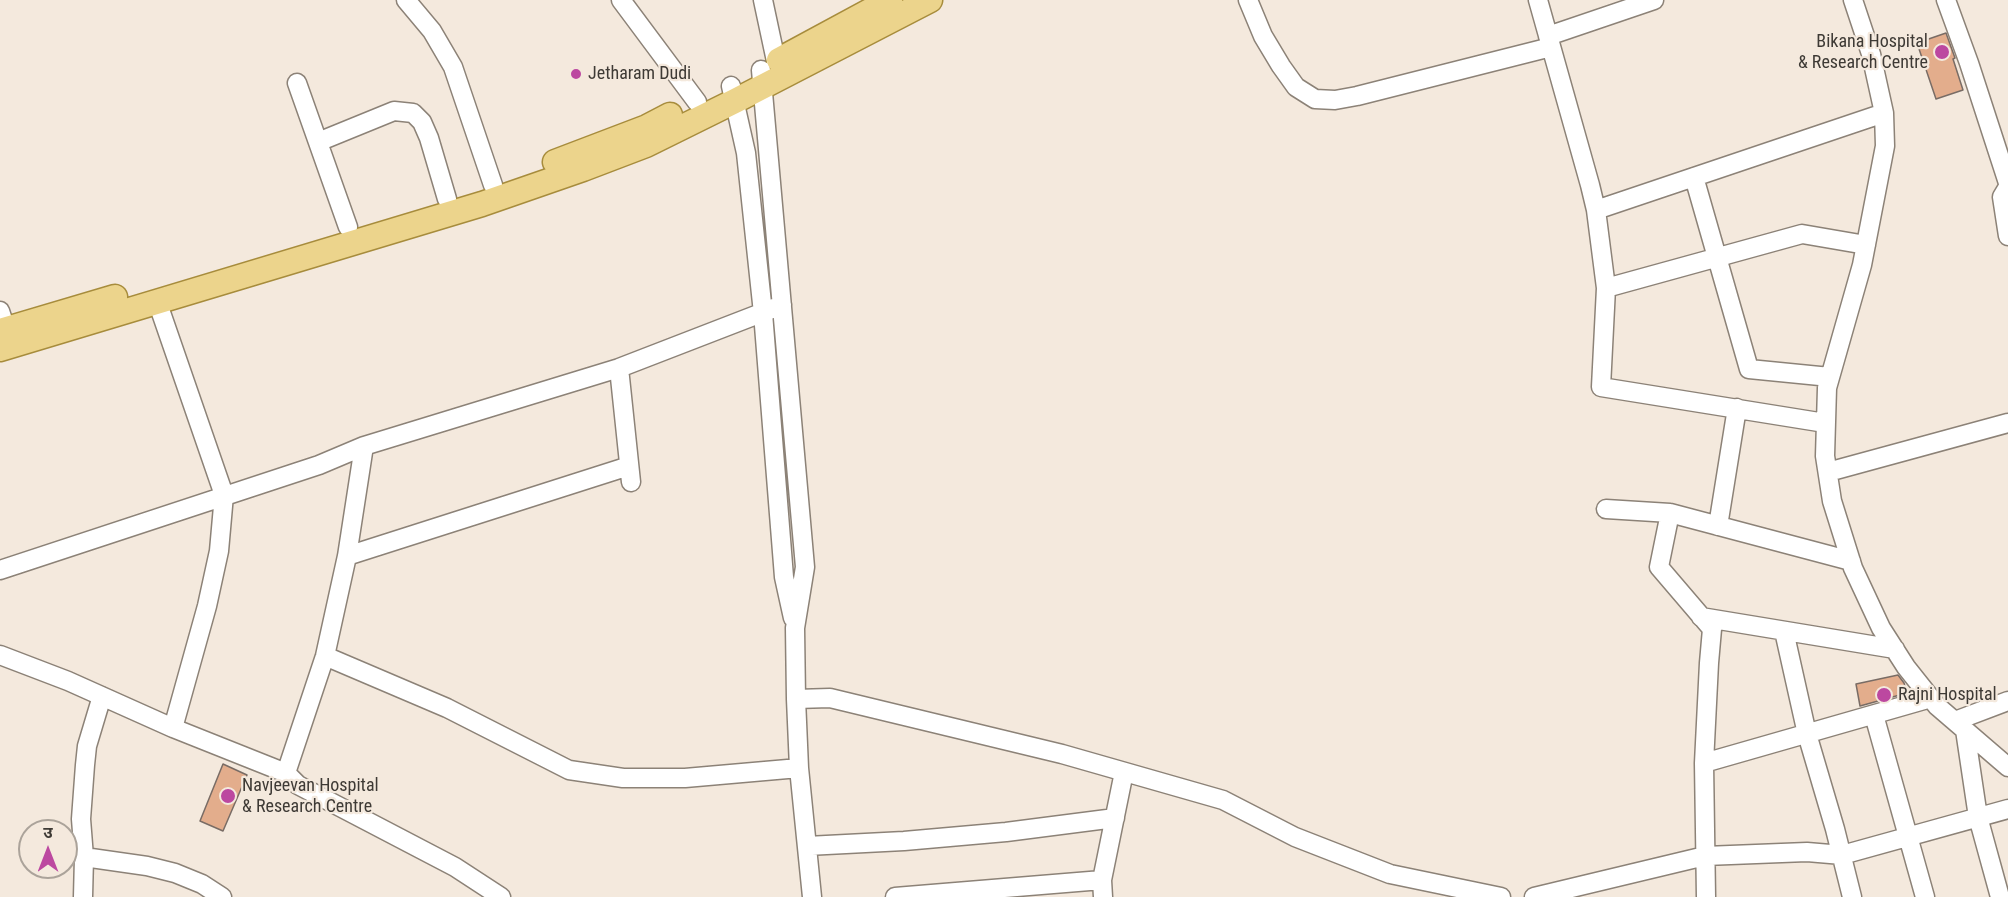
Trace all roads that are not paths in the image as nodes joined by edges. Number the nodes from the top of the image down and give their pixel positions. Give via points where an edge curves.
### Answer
1 (406, 0) edge
2 (621, 0) edge
3 (763, 0) edge
4 (890, 0) edge
5 (930, 0) edge
6 (1248, 0) edge
7 (1538, 0) edge
8 (1852, 0) edge
9 (1946, 0) edge
10 (1646, 1) edge
11 (1550, 42) junction
12 (766, 73) junction
13 (297, 83) dead end
14 (733, 94) junction
15 (697, 102) junction
16 (1884, 113) junction
17 (318, 142) junction
18 (1694, 177) junction
19 (493, 185) junction
20 (2008, 185) edge
21 (447, 199) junction
22 (1596, 210) junction
23 (348, 227) junction
24 (2008, 236) edge
25 (1866, 245) junction
26 (1718, 258) junction
27 (1606, 288) junction
28 (157, 301) junction
29 (782, 305) junction
30 (763, 313) junction
31 (3, 333) edge
32 (619, 368) junction
33 (1830, 377) junction
34 (1737, 408) junction
35 (1825, 423) junction
36 (2008, 423) edge
37 (364, 446) junction
38 (1828, 472) junction
39 (224, 495) junction
40 (1606, 509) dead end
41 (1670, 513) junction
42 (1718, 526) junction
43 (347, 556) junction
44 (1851, 561) junction
45 (0, 570) edge
46 (1701, 617) junction
47 (795, 628) junction
48 (1784, 631) junction
49 (1895, 650) junction
50 (0, 655) edge
51 (325, 657) junction
52 (102, 696) junction
53 (1931, 698) junction
54 (796, 699) junction
55 (2008, 701) edge
56 (1874, 715) junction
57 (1960, 726) junction
58 (173, 729) junction
59 (1807, 734) junction
60 (1704, 763) junction
61 (2008, 766) edge
62 (799, 768) junction
63 (1124, 772) junction
64 (285, 773) junction
65 (2008, 809) edge
66 (1978, 817) junction
67 (1115, 818) junction
68 (1908, 835) junction
69 (807, 846) junction
70 (1842, 855) junction
71 (1705, 856) junction
72 (84, 857) junction
73 (1103, 888) edge
74 (1489, 896) edge
75 (83, 897) edge
76 (222, 897) edge
77 (501, 897) edge
78 (812, 897) edge
79 (895, 897) edge
80 (1534, 897) edge
81 (1706, 897) edge
82 (1852, 897) edge
83 (1925, 897) edge
84 (2000, 897) edge

1 - 19 street via 432,31 453,67
2 - 15 street
3 - 12 street
4 - 12 main road
5 - 12 main road
6 - 11 street via 1281,66 1296,87 1315,99 1357,96
7 - 11 street
8 - 16 street via 1871,54
9 - 20 street
10 - 11 street
11 - 22 street
12 - 14 main road
12 - 29 street
13 - 17 street
14 - 15 main road
14 - 28 main road via 646,145 572,173 482,204
14 - 30 street via 746,153
15 - 19 main road via 646,127
16 - 18 street
16 - 25 street via 1886,146
17 - 21 street via 394,111 413,113 429,138
17 - 23 street
18 - 22 street
18 - 26 street
19 - 21 main road
20 - 24 street via 2001,197
21 - 23 main road
22 - 27 street
23 - 31 main road
25 - 26 street via 1802,234
25 - 33 street
26 - 27 street
26 - 33 street via 1749,369
27 - 34 street via 1601,387
28 - 31 main road
28 - 39 street
29 - 30 street
29 - 47 street via 806,567
30 - 32 street
30 - 47 street via 784,577
32 - 37 street
32 - 43 street via 630,474
33 - 35 street
34 - 35 street
34 - 42 street
35 - 38 street
36 - 38 street
37 - 39 street via 319,465
37 - 43 street
38 - 44 street via 1832,501
39 - 45 street
39 - 58 street via 219,551
40 - 41 street
41 - 42 street
41 - 46 street via 1659,567
42 - 44 street
43 - 51 street
44 - 49 street
46 - 48 street
46 - 60 street via 1712,629
47 - 54 street
48 - 49 street
48 - 59 street
49 - 53 street
50 - 52 street
51 - 62 street via 447,708 568,770 623,778 685,778
51 - 64 street
52 - 58 street
52 - 72 street via 87,746 81,819
53 - 56 street
53 - 57 street
54 - 62 street
54 - 63 street via 830,698
55 - 57 street
56 - 59 street
56 - 68 street
57 - 61 street
57 - 66 street
58 - 64 street
59 - 60 street
59 - 70 street
60 - 71 street
62 - 69 street
63 - 67 street
63 - 74 street via 1223,800 1295,837 1390,874
64 - 77 street via 298,785 455,867
65 - 66 street
66 - 68 street
66 - 84 street
67 - 69 street via 995,833
67 - 73 street
68 - 70 street
68 - 83 street
69 - 78 street
70 - 71 street via 1807,852
70 - 82 street
71 - 80 street
71 - 81 street
72 - 75 street
72 - 76 street via 176,873
73 - 79 street

